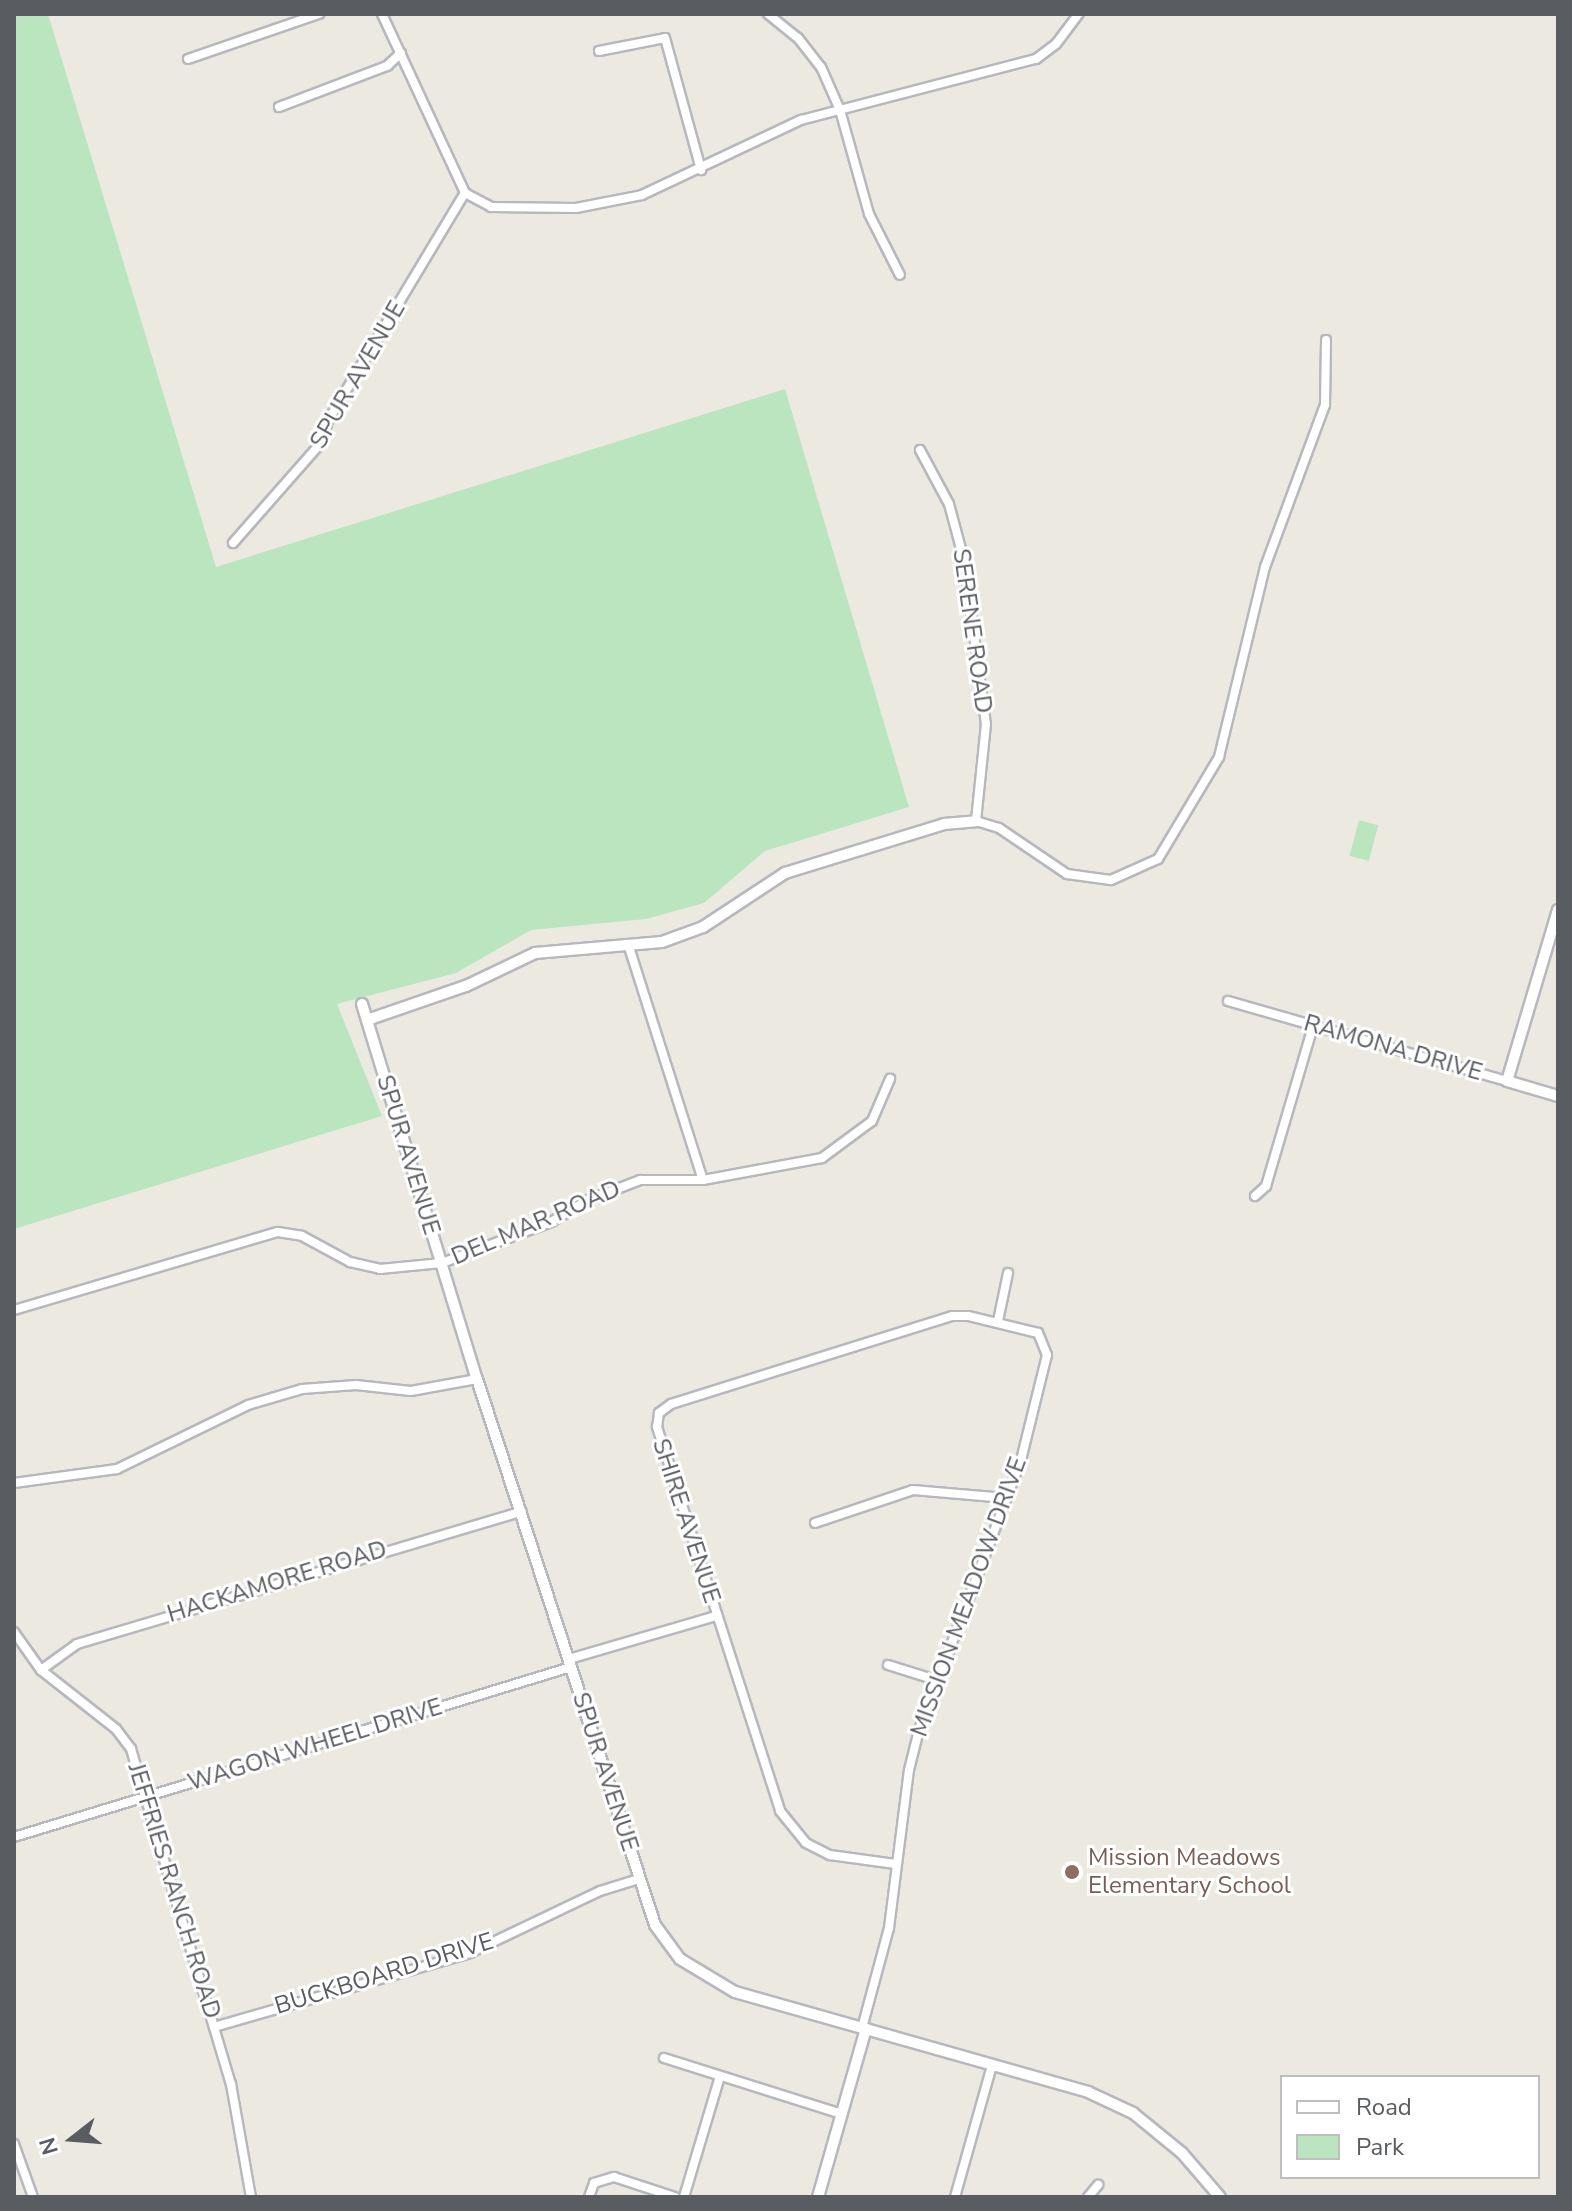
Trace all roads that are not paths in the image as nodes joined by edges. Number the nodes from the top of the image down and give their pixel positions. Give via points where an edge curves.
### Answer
1 (319, 14) edge
2 (382, 14) edge
3 (768, 14) edge
4 (1079, 14) edge
5 (599, 51) dead end
6 (401, 53) junction
7 (188, 59) dead end
8 (279, 107) dead end
9 (840, 110) junction
10 (701, 170) junction
11 (465, 193) junction
12 (900, 275) dead end
13 (1326, 340) dead end
14 (920, 450) dead end
15 (233, 543) dead end
16 (976, 821) junction
17 (1558, 910) edge
18 (629, 947) junction
19 (1228, 1001) dead end
20 (362, 1004) dead end
21 (367, 1020) junction
22 (1313, 1026) junction
23 (890, 1079) dead end
24 (1507, 1081) junction
25 (1558, 1096) edge
26 (703, 1180) junction
27 (1255, 1196) dead end
28 (442, 1263) junction
29 (1008, 1273) dead end
30 (14, 1310) edge
31 (998, 1321) junction
32 (1047, 1355) joint
33 (477, 1379) junction
34 (14, 1483) edge
35 (1006, 1498) junction
36 (522, 1511) junction
37 (815, 1523) dead end
38 (716, 1616) junction
39 (14, 1632) edge
40 (570, 1663) junction
41 (888, 1665) dead end
42 (41, 1670) junction
43 (936, 1680) junction
44 (148, 1797) junction
45 (14, 1837) edge
46 (895, 1864) junction
47 (639, 1879) junction
48 (214, 2027) junction
49 (864, 2029) junction
50 (664, 2058) dead end
51 (992, 2065) junction
52 (720, 2076) junction
53 (842, 2114) junction
54 (14, 2144) edge
55 (1098, 2185) dead end
56 (33, 2197) edge
57 (251, 2197) edge
58 (589, 2197) edge
59 (675, 2197) edge
60 (684, 2197) edge
61 (818, 2197) edge
62 (955, 2197) edge
63 (1088, 2197) edge
64 (1220, 2197) edge

1 - 7 street
2 - 6 street
3 - 9 street via 810,50
4 - 9 street via 1056,44 1036,59
5 - 10 street via 665,38
6 - 8 street via 387,66
6 - 11 street
9 - 10 street via 766,134
9 - 12 street via 869,214
10 - 11 street via 642,195 576,208 491,207
11 - 15 street, SPUR AVENUE via 329,419 321,443
13 - 16 street via 1327,396 1265,567 1237,700 1219,757 1173,841 1145,868 1111,880 1091,879 1067,874 999,828
14 - 16 street, SERENE ROAD via 949,504 964,560 986,724
16 - 18 street via 944,824 785,873 703,927
17 - 24 street
18 - 21 street via 535,953 466,986
18 - 26 street
19 - 22 street, RAMONA DRIVE
20 - 21 street, SPUR AVENUE
21 - 28 street, SPUR AVENUE
22 - 24 street, RAMONA DRIVE
22 - 27 street via 1266,1186
23 - 26 street, DEL MAR ROAD via 872,1121 836,1151 806,1163
24 - 25 street, RAMONA DRIVE
26 - 28 street, DEL MAR ROAD via 640,1180 620,1186 551,1222
28 - 30 street, DEL MAR ROAD via 380,1269 350,1262 302,1236 278,1232
28 - 33 street, SPUR AVENUE
29 - 31 street
31 - 32 street, SHIRE AVENUE via 1038,1333
31 - 38 street, SHIRE AVENUE via 952,1316 671,1404 659,1413 657,1427
32 - 35 street, MISSION MEADOW DRIVE
33 - 34 street via 411,1391 356,1385 302,1389 248,1405 117,1469
33 - 36 street, SPUR AVENUE
35 - 37 street via 913,1490
35 - 43 street, MISSION MEADOW DRIVE
36 - 40 street, SPUR AVENUE
36 - 42 street, HACKAMORE ROAD via 77,1644
38 - 40 street, WAGON WHEEL DRIVE
38 - 46 street, SHIRE AVENUE via 787,1823 806,1843 830,1855
39 - 42 street, JEFFRIES RANCH ROAD
40 - 44 street, WAGON WHEEL DRIVE
40 - 47 street, SPUR AVENUE
41 - 43 street
42 - 44 street, JEFFRIES RANCH ROAD via 116,1729 131,1749
43 - 46 street, MISSION MEADOW DRIVE via 909,1770
44 - 45 street, WAGON WHEEL DRIVE
44 - 48 street, JEFFRIES RANCH ROAD
46 - 49 street, MISSION MEADOW DRIVE via 889,1928
47 - 48 street, BUCKBOARD DRIVE via 600,1891 470,1953
47 - 49 street, SPUR AVENUE via 655,1925 680,1959 701,1976 735,1992
48 - 57 street, JEFFRIES RANCH ROAD via 231,2084
49 - 51 street, SPUR AVENUE
49 - 53 street, MISSION MEADOW DRIVE
50 - 52 street
51 - 62 street
51 - 64 street, SPUR AVENUE via 1088,2092 1133,2113 1182,2153
52 - 53 street
52 - 60 street
53 - 61 street, MISSION MEADOW DRIVE
54 - 56 street
55 - 63 street
58 - 59 street via 594,2183 614,2177

